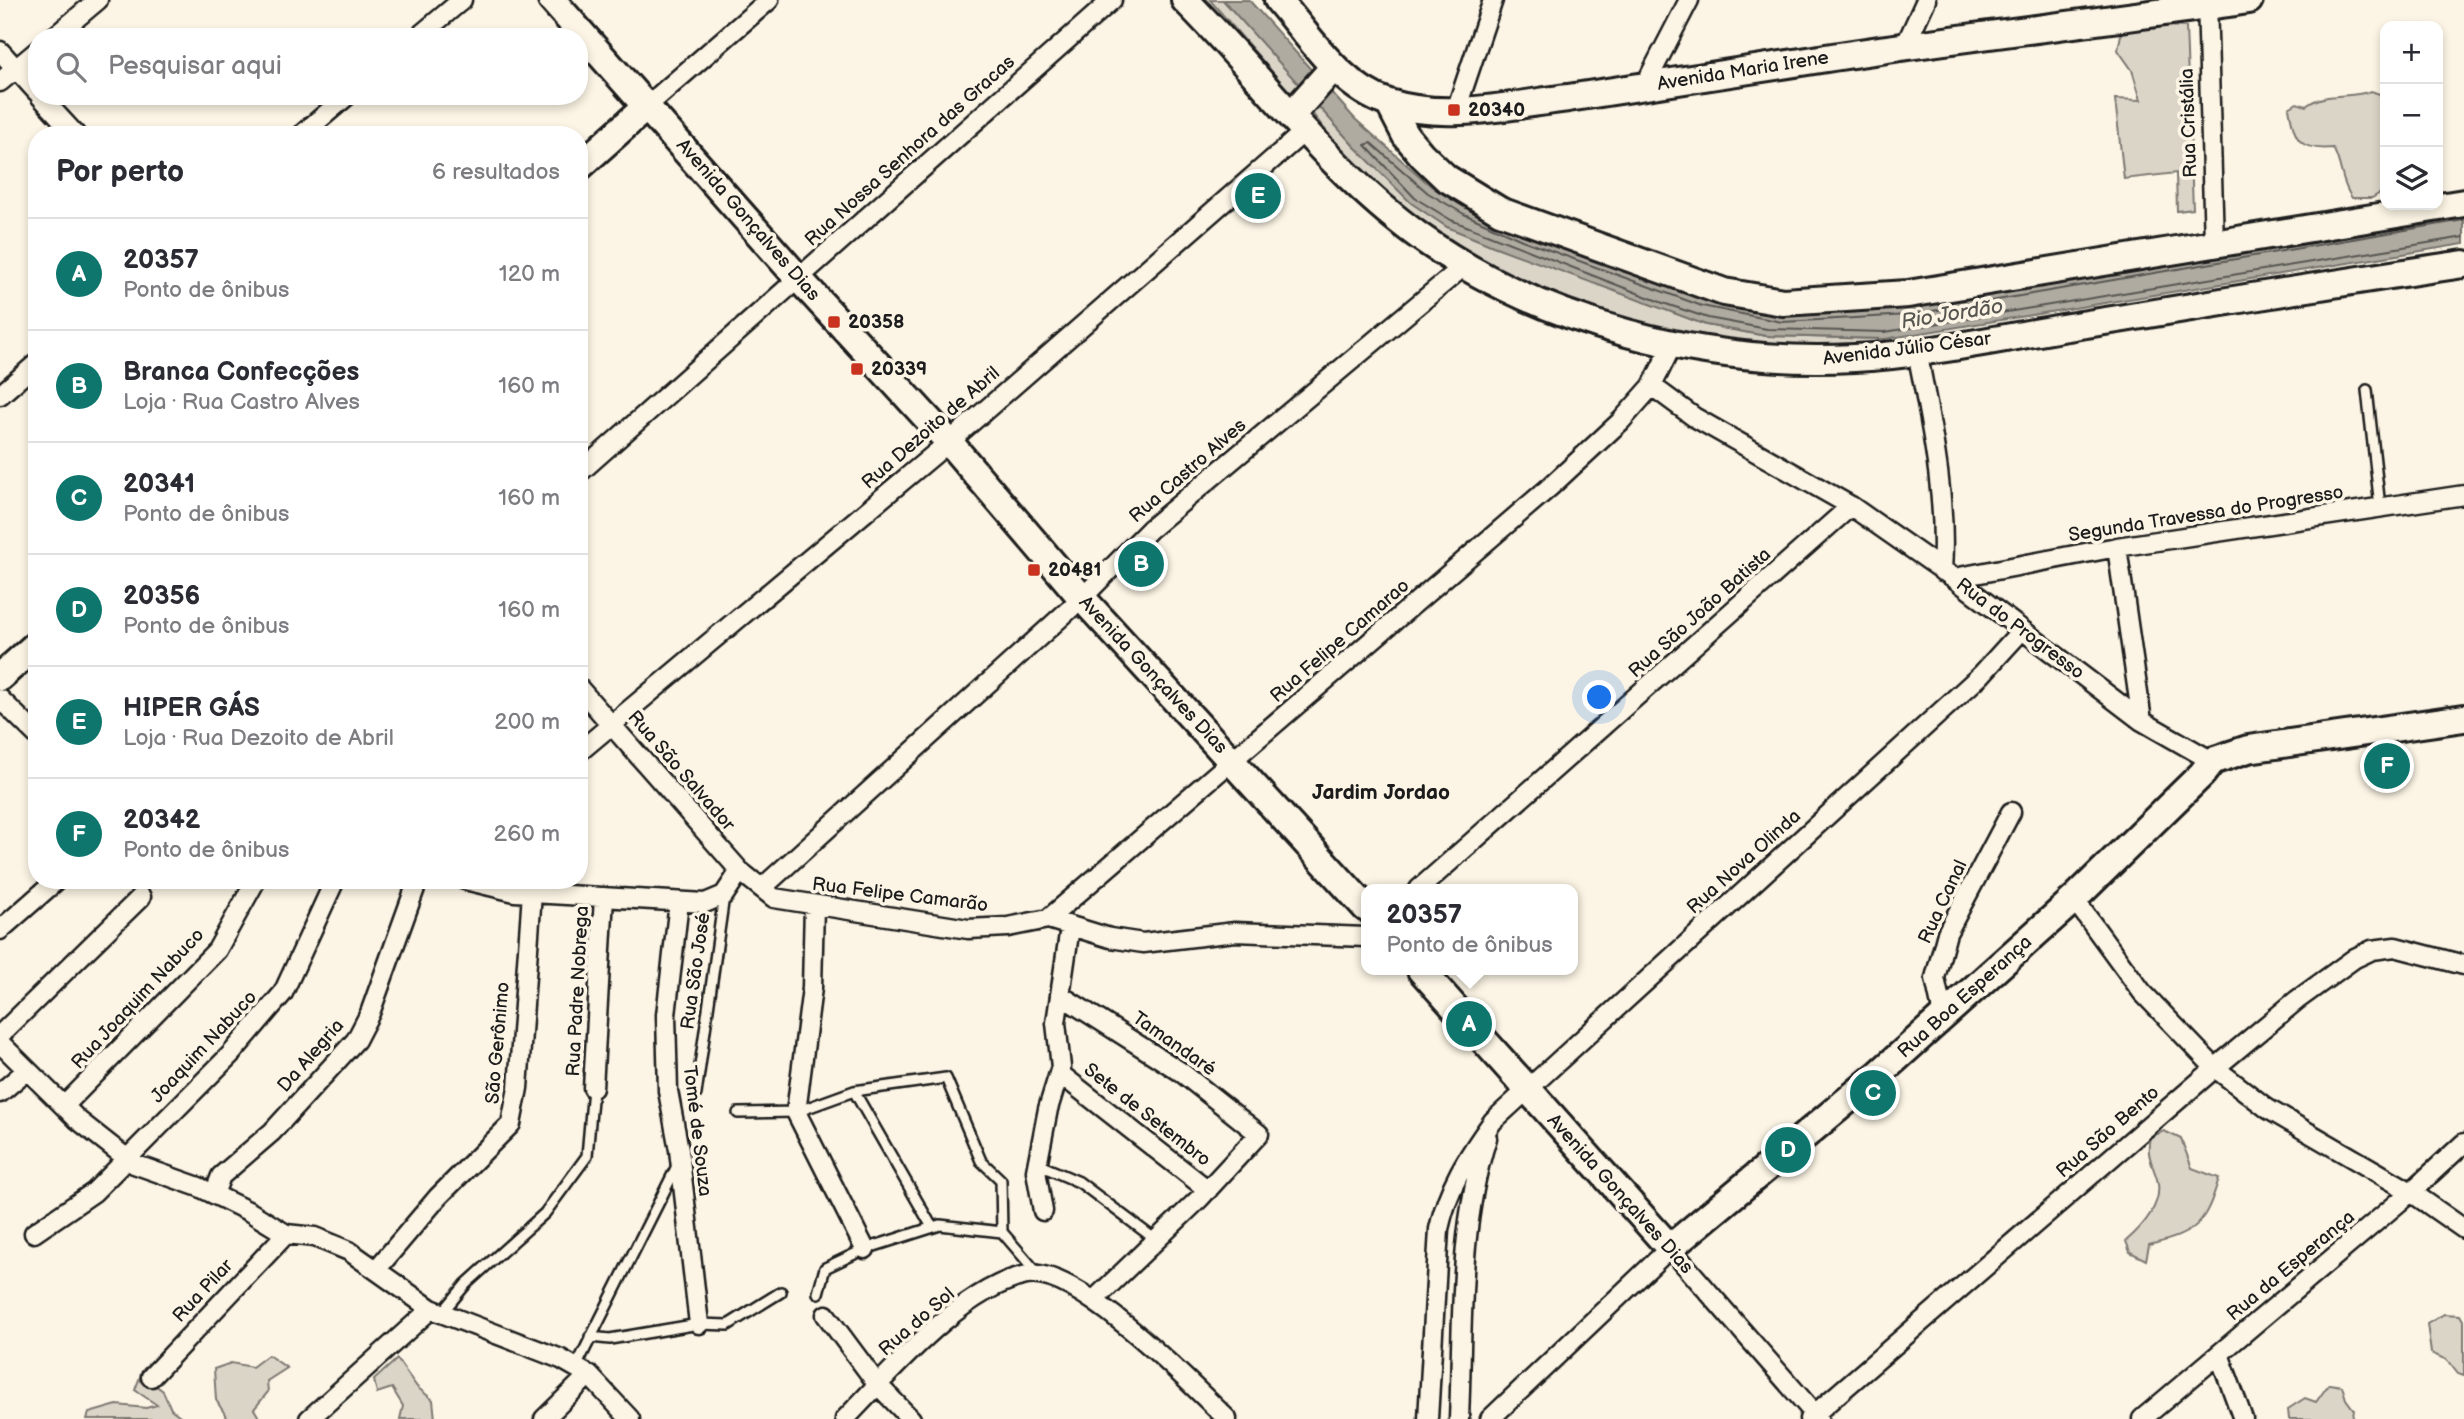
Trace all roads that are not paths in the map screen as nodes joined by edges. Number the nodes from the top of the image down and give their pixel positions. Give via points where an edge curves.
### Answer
1 (98, 0) edge
2 (462, 0) edge
3 (552, 0) edge
4 (769, 0) edge
5 (1112, 0) edge
6 (1185, 0) edge
7 (1278, 0) edge
8 (1493, 0) edge
9 (1689, 0) edge
10 (1926, 0) edge
11 (2249, 0) edge
12 (2207, 3) edge
13 (65, 28) edge
14 (429, 28) edge
15 (577, 28) edge
16 (588, 40) edge
17 (1905, 46) junction
18 (0, 51) edge
19 (28, 58) edge
20 (15, 69) junction
21 (1331, 71) junction
22 (0, 82) edge
23 (28, 83) edge
24 (1644, 87) junction
25 (1389, 103) junction
26 (48, 105) edge
27 (336, 105) edge
28 (647, 106) junction
29 (1456, 110) junction
30 (1299, 117) junction
31 (68, 126) edge
32 (312, 126) edge
33 (588, 158) edge
34 (2464, 203) edge
35 (2214, 244) junction
36 (2464, 264) edge
37 (1464, 266) junction
38 (799, 279) junction
39 (1673, 344) junction
40 (1916, 351) junction
41 (28, 371) edge
42 (1652, 386) junction
43 (2367, 390) dead end
44 (0, 395) edge
45 (949, 442) junction
46 (588, 464) edge
47 (2464, 495) edge
48 (1851, 506) junction
49 (2380, 507) junction
50 (2117, 547) junction
51 (1948, 575) junction
52 (1082, 598) junction
53 (2021, 631) junction
54 (28, 653) edge
55 (0, 677) edge
56 (588, 698) edge
57 (0, 699) edge
58 (2464, 718) edge
59 (2142, 721) junction
60 (613, 725) junction
61 (28, 727) edge
62 (588, 745) edge
63 (2212, 761) junction
64 (1234, 762) junction
65 (2011, 812) dead end
66 (751, 880) junction
67 (1425, 884) edge
68 (47, 889) edge
69 (251, 889) edge
70 (331, 889) edge
71 (415, 889) edge
72 (513, 889) edge
73 (532, 893) junction
74 (724, 895) junction
75 (141, 897) dead end
76 (604, 897) junction
77 (2074, 899) junction
78 (679, 902) junction
79 (1361, 902) edge
80 (814, 905) junction
81 (1048, 919) junction
82 (1070, 927) junction
83 (0, 930) edge
84 (1361, 937) edge
85 (2464, 965) edge
86 (1425, 975) edge
87 (1060, 995) junction
88 (1943, 1015) junction
89 (0, 1035) edge
90 (0, 1043) edge
91 (2215, 1068) junction
92 (27, 1070) junction
93 (1059, 1073) junction
94 (593, 1088) joint
95 (1526, 1089) junction
96 (854, 1091) junction
97 (0, 1093) edge
98 (696, 1094) dead end
99 (64, 1106) junction
100 (796, 1112) junction
101 (738, 1113) dead end
102 (1493, 1121) junction
103 (2464, 1143) edge
104 (126, 1158) junction
105 (680, 1159) junction
106 (1037, 1164) junction
107 (1208, 1190) junction
108 (2412, 1192) junction
109 (214, 1194) junction
110 (1043, 1211) dead end
111 (932, 1227) junction
112 (2464, 1229) edge
113 (1002, 1232) junction
114 (34, 1233) dead end
115 (286, 1234) junction
116 (1157, 1241) junction
117 (1670, 1248) junction
118 (865, 1249) junction
119 (376, 1270) junction
120 (1035, 1276) junction
121 (781, 1292) dead end
122 (818, 1293) dead end
123 (1094, 1300) junction
124 (437, 1311) junction
125 (826, 1315) dead end
126 (699, 1324) junction
127 (590, 1336) junction
128 (2219, 1354) junction
129 (582, 1371) junction
130 (151, 1377) dead end
131 (878, 1385) junction
132 (1814, 1417) edge
133 (309, 1419) edge
134 (544, 1419) edge
135 (630, 1419) edge
136 (845, 1419) edge
137 (911, 1419) edge
138 (1227, 1419) edge
139 (1428, 1419) edge
140 (1459, 1419) edge
141 (1490, 1419) edge
142 (2143, 1419) edge
143 (2243, 1419) edge

1 - 13 street
2 - 14 street
3 - 15 street, Avenida Gonçalves Dias
4 - 28 street
5 - 38 street, Rua Nossa Senhora das Gracas
6 - 30 street, Avenida Júlio César
7 - 21 street, Avenida Maria Irene
8 - 29 street
9 - 24 street
10 - 17 street
11 - 12 street, Avenida Maria Irene
12 - 17 street, Avenida Maria Irene
12 - 35 street, Rua Cristália
16 - 28 street, Avenida Gonçalves Dias
17 - 24 street, Avenida Maria Irene
18 - 20 street
19 - 20 street
20 - 22 street
20 - 23 street
21 - 25 street, Avenida Maria Irene
21 - 30 street
24 - 29 street, Avenida Maria Irene
25 - 29 street, Avenida Maria Irene
25 - 35 street via 1422,155 1446,178 1500,211 1672,275 1758,299 1815,303 1896,295
26 - 31 street
27 - 32 street
28 - 33 street
28 - 38 street, Avenida Gonçalves Dias
30 - 37 street, Avenida Júlio César via 1333,160 1388,211
30 - 45 street, Rua Dezoito de Abril
34 - 35 street
36 - 40 street, Avenida Júlio César
37 - 39 street, Avenida Júlio César via 1586,320
37 - 52 street, Rua Castro Alves via 1150,529
38 - 45 street, Avenida Gonçalves Dias
38 - 46 street, Rua Nossa Senhora das Gracas
39 - 40 street, Avenida Júlio César via 1720,354 1807,360
39 - 42 street
40 - 51 street via 1942,488
41 - 44 street
42 - 48 street, Rua do Progresso via 1736,442
42 - 64 street, Rua Felipe Camarao via 1551,485
43 - 49 lane
45 - 52 street, Avenida Gonçalves Dias
45 - 60 street, Rua Dezoito de Abril
47 - 49 street, Segunda Travessa do Progresso
48 - 51 street, Rua do Progresso
48 - 67 street, Rua São João Batista
49 - 50 street, Segunda Travessa do Progresso
50 - 51 street, Segunda Travessa do Progresso
50 - 59 street
51 - 53 street, Rua do Progresso
52 - 64 street, Avenida Gonçalves Dias
52 - 66 street, Rua Castro Alves
53 - 59 street, Rua do Progresso
53 - 95 street, Rua Nova Olinda via 1981,675
54 - 55 street
56 - 60 street, Rua São Salvador
57 - 61 street
58 - 63 street via 2273,745
59 - 63 street, Rua do Progresso
60 - 62 street, Rua Dezoito de Abril
60 - 66 street, Rua São Salvador
63 - 77 street, Rua Boa Esperança
64 - 79 street, Avenida Gonçalves Dias
64 - 81 street, Rua Felipe Camarao
65 - 88 street, Rua Canal via 1947,933 1935,978
66 - 74 street
66 - 80 street, Rua Felipe Camarão via 774,898
68 - 83 street
69 - 99 street, Rua Joaquim Nabuco via 217,950
70 - 104 street, Joaquim Nabuco via 283,993 231,1054
71 - 109 street, Da Alegria via 356,1040 272,1132 220,1176
72 - 73 street
73 - 76 street
73 - 119 street, São Gerônimo via 518,1088 511,1124
74 - 78 street via 705,903
74 - 98 lane, Rua São José
75 - 89 street
76 - 78 street
76 - 94 street, Rua Padre Nobrega
77 - 88 street, Rua Boa Esperança
77 - 91 street via 2142,992
78 - 105 street, Tomé de Souza via 666,1015 668,1091
80 - 81 street, Rua Felipe Camarão via 968,929 1008,928
80 - 100 street via 812,988
81 - 82 street
82 - 84 street via 1143,943 1234,932
82 - 87 street
85 - 91 street, Rua São Bento via 2395,947 2372,950 2297,1000
86 - 95 street, Avenida Gonçalves Dias
87 - 93 street via 1056,1023
87 - 107 street, Tamandaré via 1181,1072 1259,1134
88 - 117 street, Rua Boa Esperança
90 - 92 street
91 - 108 street via 2268,1110
91 - 132 street, Rua São Bento
92 - 97 street
92 - 99 street
93 - 106 street
93 - 107 street, Sete de Setembro
94 - 124 lane via 587,1156 545,1213
95 - 102 street, Rua Nova Olinda
95 - 117 street, Avenida Gonçalves Dias
96 - 100 lane
96 - 111 lane
96 - 113 lane via 946,1078 981,1161 1001,1180
99 - 104 street
100 - 101 lane
100 - 118 street
102 - 139 street, Rua Nova Olinda via 1461,1165 1445,1200 1439,1229
102 - 140 street, Rua Nova Olinda via 1472,1194 1467,1234
103 - 108 street, Rua da Esperança
104 - 109 street
104 - 114 street, Joaquim Nabuco via 94,1192
105 - 126 street, Tomé de Souza
105 - 127 lane
106 - 110 street
106 - 116 lane via 1079,1182
107 - 116 street
108 - 112 street
108 - 128 street, Rua da Esperança
109 - 115 street
111 - 113 lane
111 - 118 lane
113 - 120 lane
115 - 119 street via 315,1237 349,1251
115 - 130 street, Rua Pilar
116 - 123 street
117 - 132 street, Avenida Gonçalves Dias
117 - 141 street, Rua Boa Esperança
118 - 122 lane via 825,1268
119 - 124 street
120 - 123 street via 1063,1282
120 - 131 street, Rua do Sol via 989,1289 928,1335
121 - 126 lane via 728,1325
123 - 138 street
124 - 129 street
124 - 133 street
125 - 131 street
126 - 127 lane via 610,1339
127 - 129 lane
128 - 142 street, Rua da Esperança
128 - 143 street
129 - 134 street
129 - 135 street
131 - 136 street, Rua do Sol
131 - 137 street

